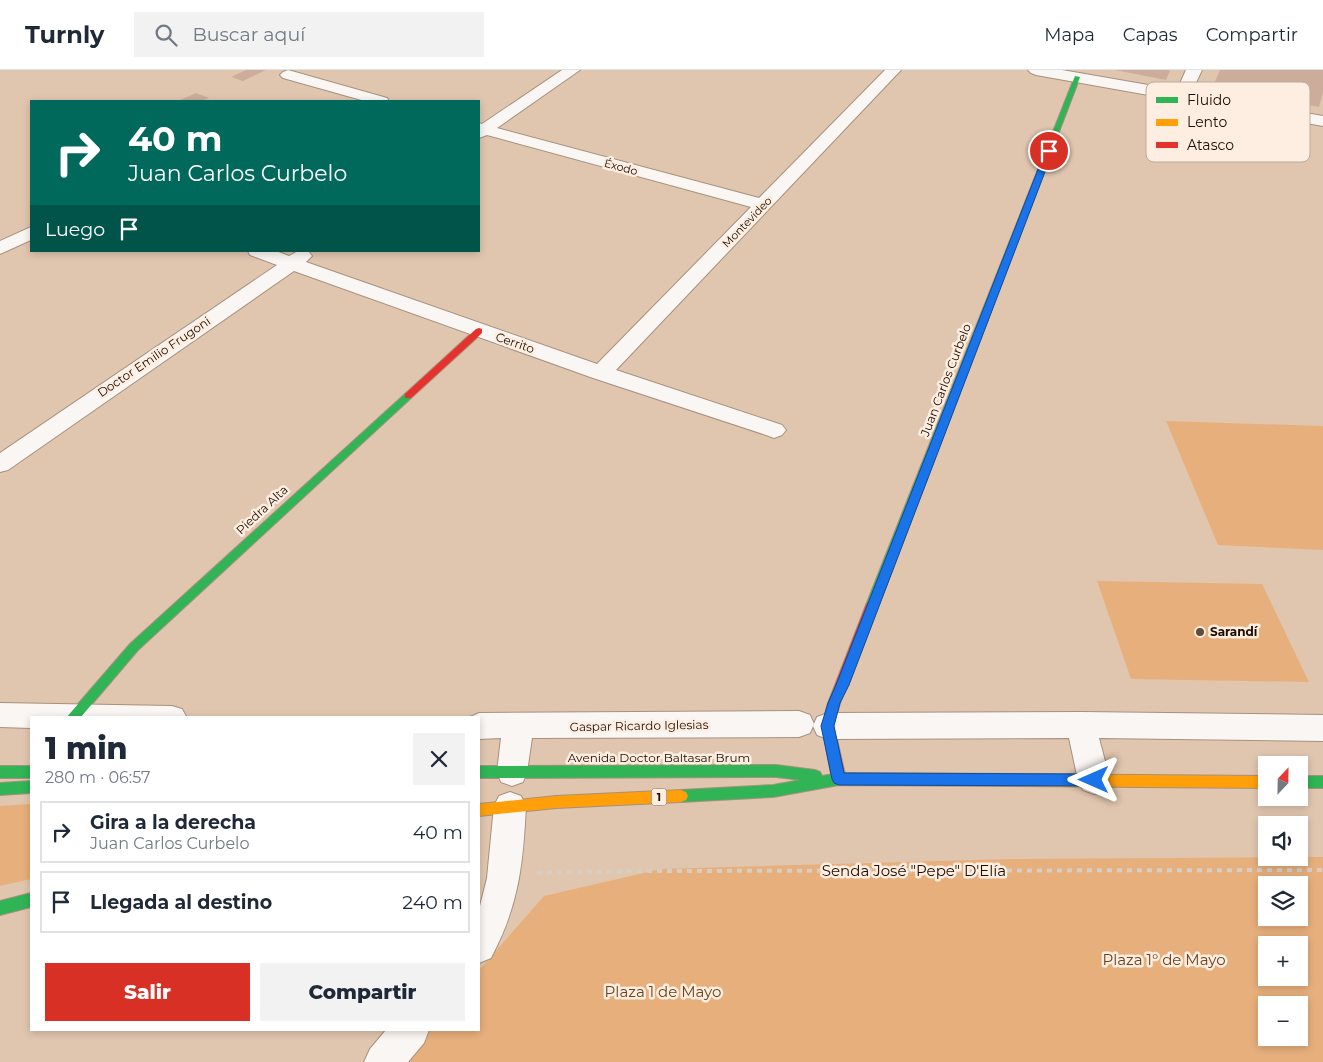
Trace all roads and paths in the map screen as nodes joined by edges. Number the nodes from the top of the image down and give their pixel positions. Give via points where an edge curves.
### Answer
1 (572, 70) edge
2 (894, 70) edge
3 (1036, 70) edge
4 (1194, 70) edge
5 (288, 75) dead end
6 (1077, 77) junction
7 (1188, 82) edge
8 (1146, 89) edge
9 (377, 100) edge
10 (1310, 119) edge
11 (1323, 121) edge
12 (480, 130) edge
13 (763, 205) junction
14 (30, 233) edge
15 (0, 248) edge
16 (264, 252) edge
17 (300, 257) edge
18 (479, 331) junction
19 (601, 373) junction
20 (774, 430) dead end
21 (0, 464) edge
22 (0, 715) edge
23 (73, 716) edge
24 (799, 724) dead end
25 (1081, 725) junction
26 (480, 726) edge
27 (828, 726) junction
28 (518, 727) junction
29 (1323, 728) edge
30 (0, 772) edge
31 (30, 772) edge
32 (480, 772) edge
33 (512, 772) junction
34 (839, 779) junction
35 (1094, 780) junction
36 (1258, 782) edge
37 (1308, 782) edge
38 (1323, 782) edge
39 (30, 787) edge
40 (0, 789) edge
41 (494, 808) edge
42 (1323, 870) edge
43 (506, 874) junction
44 (30, 900) edge
45 (0, 908) edge
46 (480, 944) edge
47 (410, 1031) edge
48 (383, 1062) edge

1 - 12 street
2 - 13 street, Montevideo
3 - 6 street
4 - 7 street
5 - 9 street
6 - 8 street
6 - 27 street, Juan Carlos Curbelo via 834,703
10 - 11 street
12 - 13 street, Éxodo
13 - 19 street, Montevideo
14 - 15 street
16 - 17 street, Cerrito
17 - 18 street, Cerrito
17 - 21 street, Doctor Emilio Frugoni
18 - 19 street, Cerrito
18 - 23 street, Piedra Alta via 134,647
19 - 20 street, Cerrito
22 - 23 street
24 - 28 street, Gaspar Ricardo Iglesias
25 - 27 street
25 - 29 street
25 - 35 street
26 - 28 street, Gaspar Ricardo Iglesias
27 - 34 street, Juan Carlos Curbelo
28 - 33 street
30 - 31 street
32 - 33 street, Avenida Doctor Baltasar Brum / 1
33 - 34 street, Avenida Doctor Baltasar Brum / 1 via 776,770
34 - 35 street, 1
34 - 41 street, 1 via 773,791
35 - 36 street, 1
37 - 38 street
39 - 40 street
41 - 43 street
42 - 43 path, Senda José "Pepe" D'Elía
43 - 46 street via 491,926
44 - 45 street
47 - 48 street

